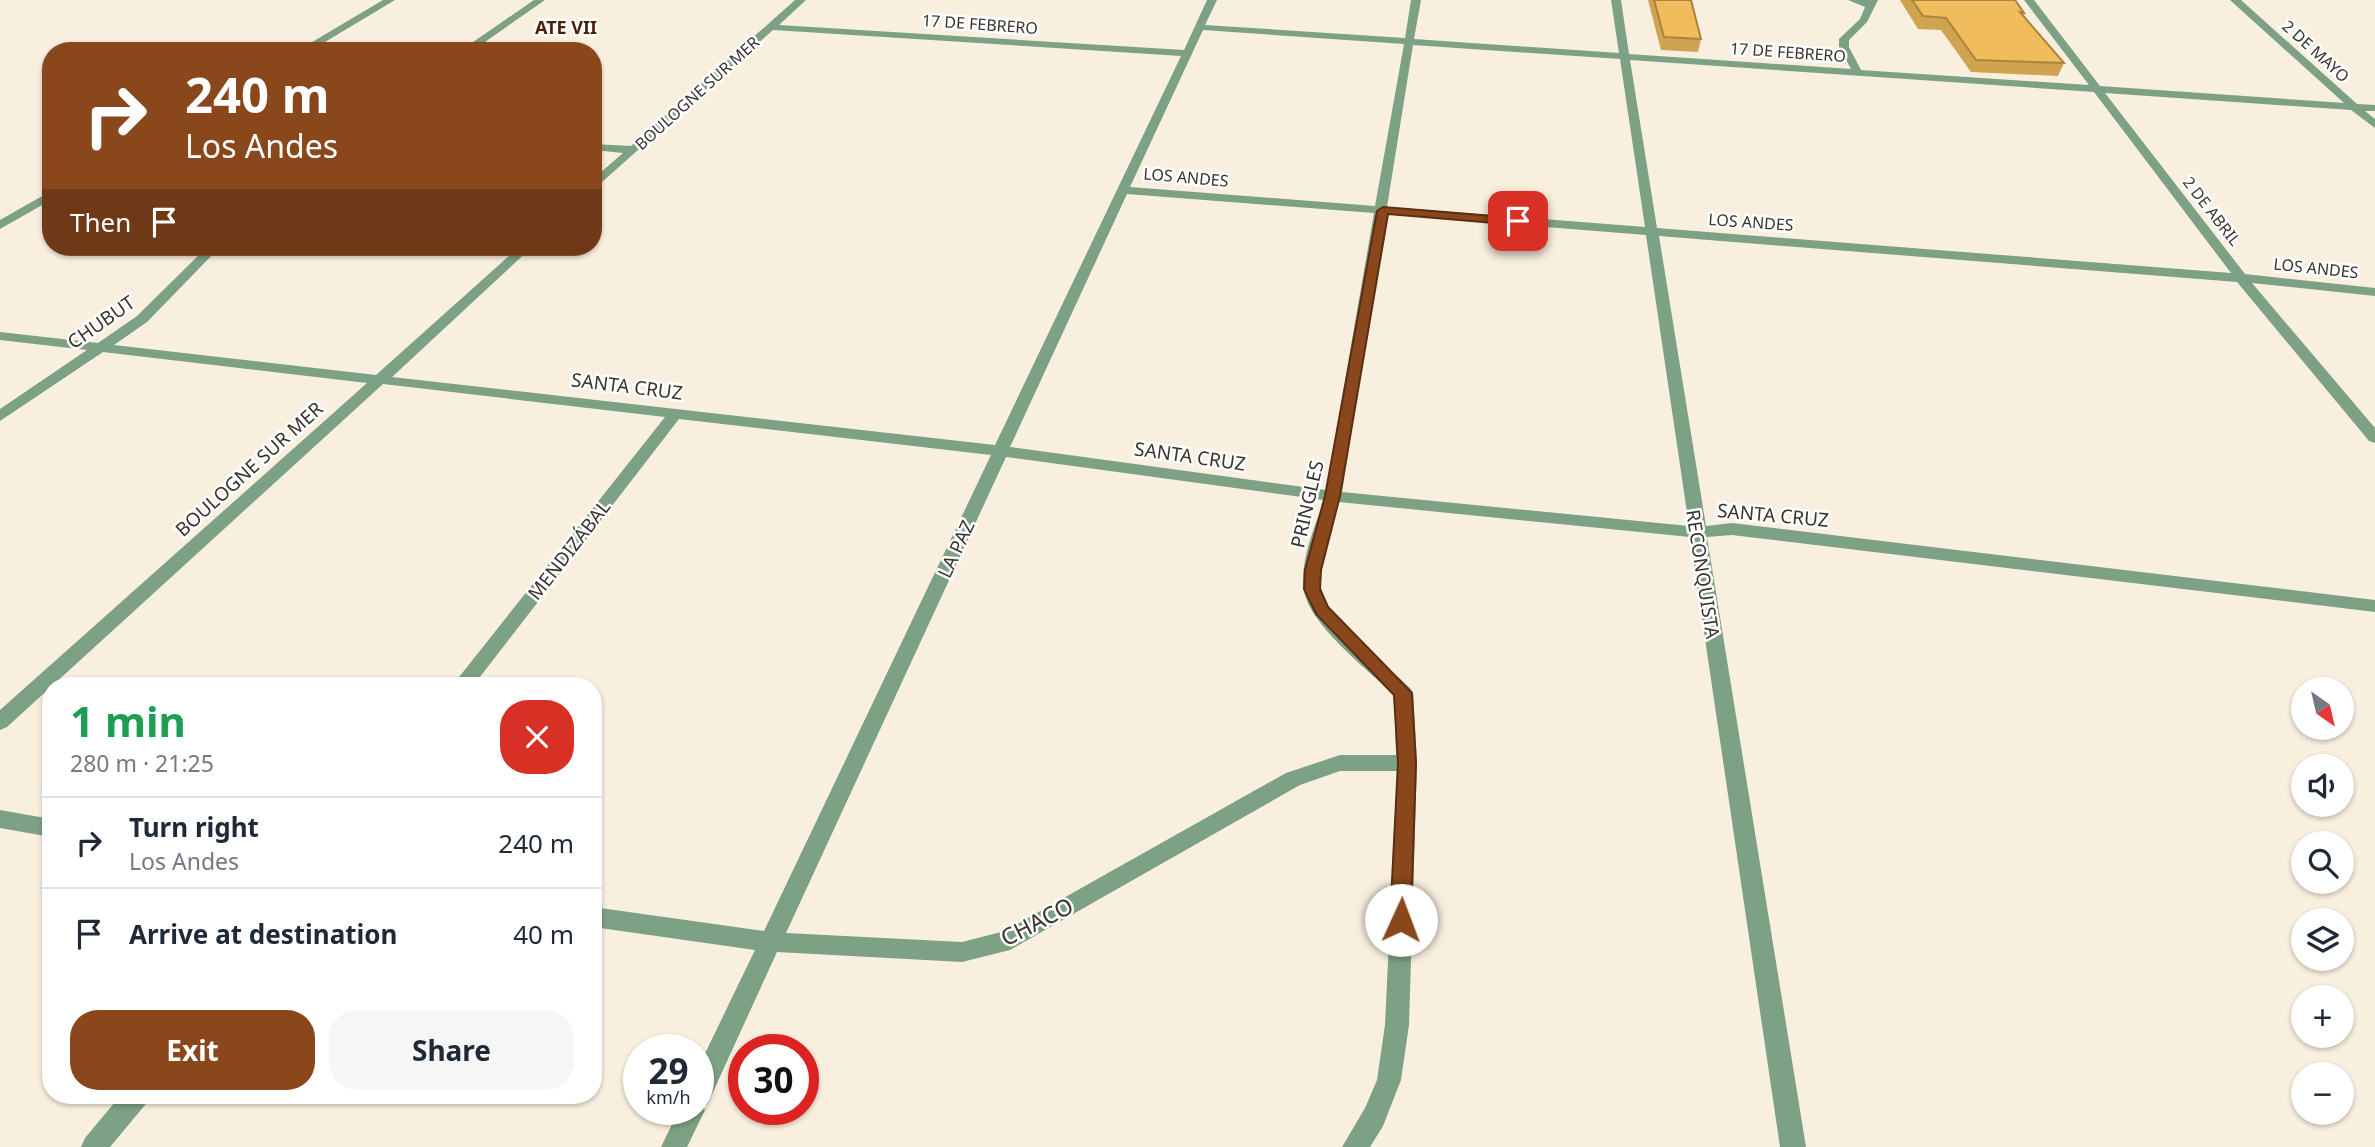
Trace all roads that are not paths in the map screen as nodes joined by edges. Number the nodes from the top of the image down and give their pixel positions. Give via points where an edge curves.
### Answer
1 (390, 0) edge
2 (540, 0) edge
3 (801, 0) edge
4 (1212, 0) edge
5 (1416, 0) edge
6 (1616, 0) edge
7 (1853, 0) edge
8 (2028, 0) edge
9 (2235, 0) edge
10 (1871, 3) edge
11 (771, 27) junction
12 (1199, 27) junction
13 (318, 42) edge
14 (478, 42) edge
15 (1409, 42) junction
16 (1188, 53) junction
17 (1626, 57) junction
18 (1858, 73) junction
19 (2097, 90) junction
20 (2354, 106) junction
21 (2375, 108) edge
22 (2375, 125) edge
23 (602, 148) edge
24 (634, 150) junction
25 (602, 178) edge
26 (1124, 190) junction
27 (42, 200) edge
28 (1383, 211) junction
29 (0, 225) edge
30 (1652, 232) junction
31 (205, 256) edge
32 (516, 256) edge
33 (2241, 278) junction
34 (2375, 292) edge
35 (0, 336) edge
36 (98, 347) junction
37 (380, 378) junction
38 (676, 413) junction
39 (0, 416) edge
40 (2375, 438) edge
41 (1001, 451) junction
42 (1333, 496) junction
43 (1696, 531) junction
44 (2375, 606) edge
45 (50, 677) edge
46 (469, 677) edge
47 (42, 684) edge
48 (0, 722) edge
49 (1407, 763) junction
50 (0, 819) edge
51 (42, 826) edge
52 (602, 918) edge
53 (772, 942) junction
54 (714, 1063) edge
55 (129, 1104) edge
56 (685, 1125) edge
57 (94, 1147) edge
58 (674, 1147) edge
59 (1355, 1147) edge
60 (1793, 1147) edge

1 - 13 street
2 - 14 street
3 - 11 street, BOULOGNE SUR MER
4 - 12 street, LA PAZ
5 - 15 street, PRINGLES
6 - 17 street, RECONQUISTA
7 - 10 street
8 - 19 street, 2 DE ABRIL
9 - 20 street, 2 DE MAYO
10 - 18 street via 1864,20 1844,39
11 - 16 street, 17 DE FEBRERO
11 - 24 street, BOULOGNE SUR MER
12 - 15 street, 17 DE FEBRERO
12 - 16 street, LA PAZ
15 - 17 street, 17 DE FEBRERO
15 - 28 street, PRINGLES
16 - 26 street, LA PAZ
17 - 18 street, 17 DE FEBRERO
17 - 30 street, RECONQUISTA
18 - 19 street, 17 DE FEBRERO
19 - 20 street, 17 DE FEBRERO
19 - 33 street, 2 DE ABRIL
20 - 21 street, 17 DE FEBRERO
20 - 22 street, 2 DE MAYO
23 - 24 street
24 - 25 street, BOULOGNE SUR MER
26 - 28 street, LOS ANDES
26 - 41 street, LA PAZ
27 - 29 street
28 - 30 street, LOS ANDES
28 - 42 street, PRINGLES
30 - 33 street, LOS ANDES
30 - 43 street, RECONQUISTA
31 - 36 street, CHUBUT via 142,319
32 - 37 street, BOULOGNE SUR MER
33 - 34 street, LOS ANDES
33 - 40 street, 2 DE ABRIL
35 - 36 street, SANTA CRUZ
36 - 37 street, SANTA CRUZ
36 - 39 street, CHUBUT
37 - 38 street, SANTA CRUZ
37 - 45 street, BOULOGNE SUR MER
38 - 41 street, SANTA CRUZ
38 - 46 street, MENDIZÁBAL
41 - 42 street, SANTA CRUZ
41 - 53 street, LA PAZ
42 - 43 street, SANTA CRUZ
42 - 49 street, PRINGLES via 1312,589 1322,610 1403,693
43 - 44 street, SANTA CRUZ via 1732,529
43 - 60 street, RECONQUISTA
47 - 48 street, BOULOGNE SUR MER
49 - 53 street, CHACO via 1340,763 1293,779 1010,940 962,952
49 - 59 street, PRINGLES via 1393,1053 1384,1093
50 - 51 street
52 - 53 street, CHACO
53 - 54 street, LA PAZ
55 - 57 street
56 - 58 street

